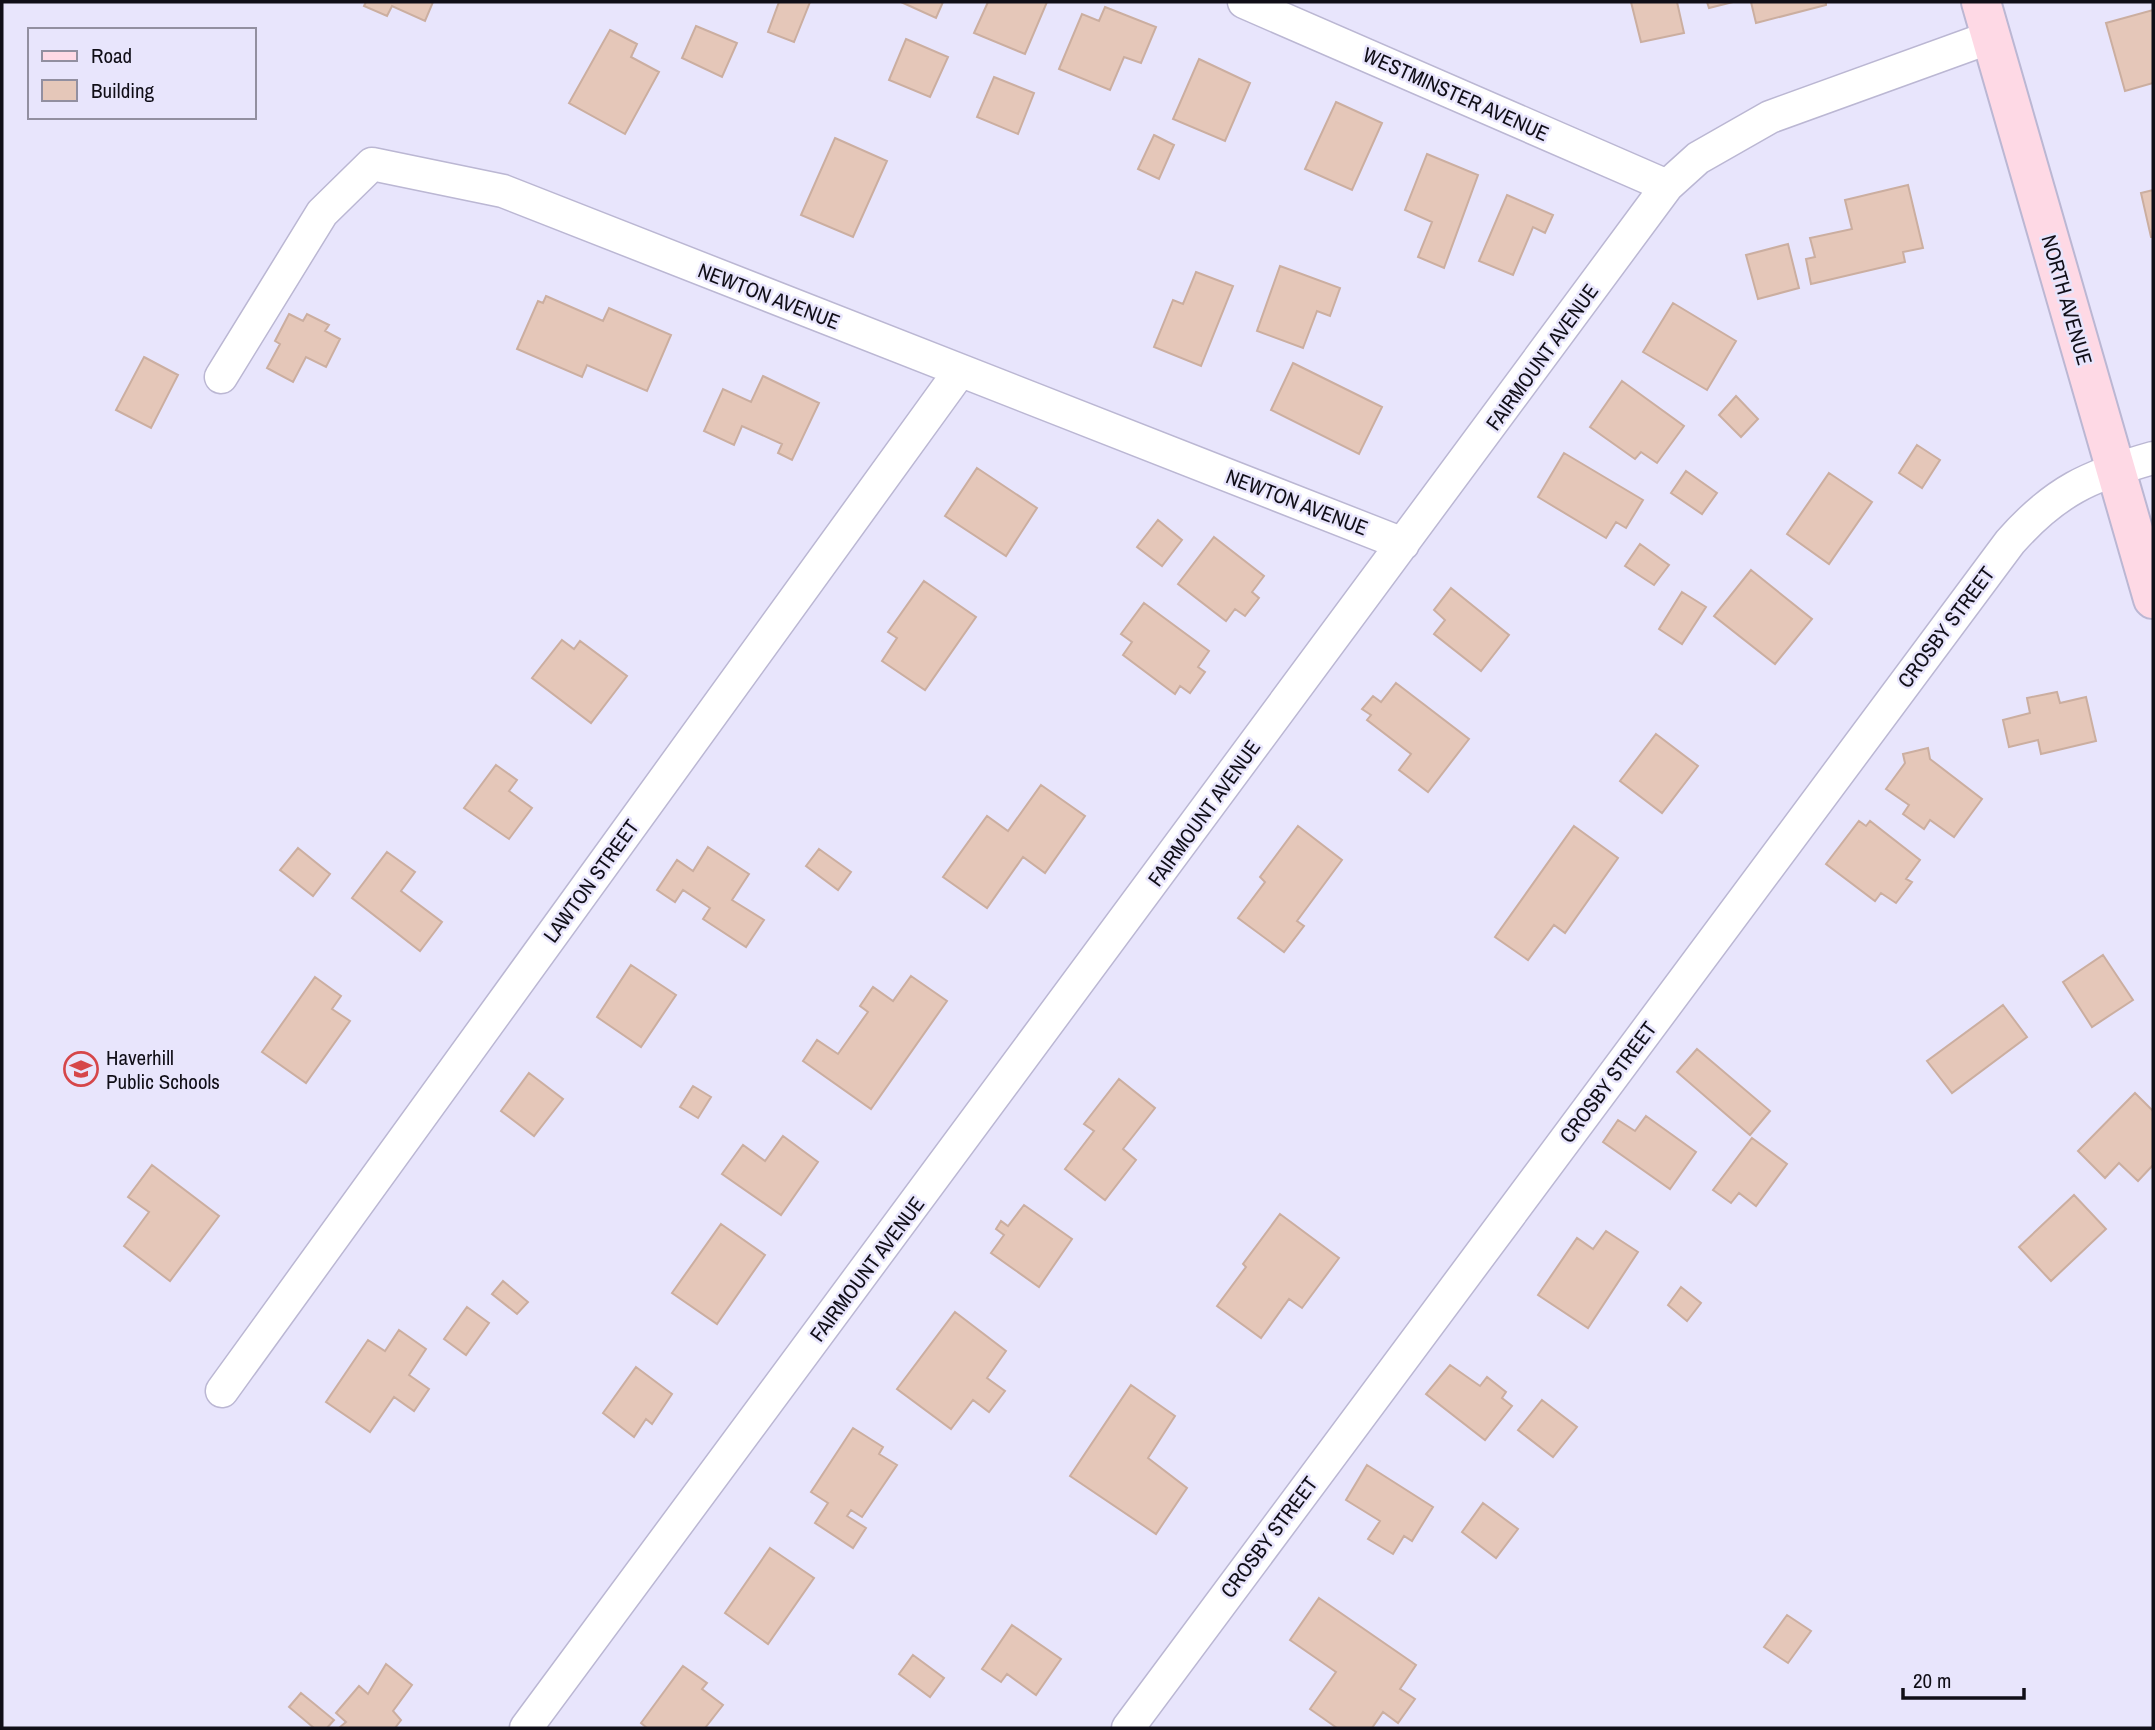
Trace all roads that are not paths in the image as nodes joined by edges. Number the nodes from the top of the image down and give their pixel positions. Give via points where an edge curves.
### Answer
1 (1244, 2) edge
2 (1986, 19) edge
3 (1667, 186) junction
4 (960, 370) junction
5 (221, 377) dead end
6 (2153, 458) edge
7 (2116, 468) junction
8 (1403, 544) junction
9 (2153, 598) edge
10 (222, 1391) dead end
11 (526, 1728) edge
12 (1128, 1728) edge

1 - 3 street, WESTMINSTER AVENUE
2 - 3 street, FAIRMOUNT AVENUE via 1770,117 1698,158
2 - 7 main road, NORTH AVENUE
3 - 8 street, FAIRMOUNT AVENUE
4 - 5 street, NEWTON AVENUE via 503,191 372,164 322,213
4 - 8 street, NEWTON AVENUE
4 - 10 street, LAWTON STREET
6 - 7 street, CROSBY STREET
7 - 9 main road, NORTH AVENUE
7 - 12 street, CROSBY STREET via 2059,495 2010,542
8 - 11 street, FAIRMOUNT AVENUE

